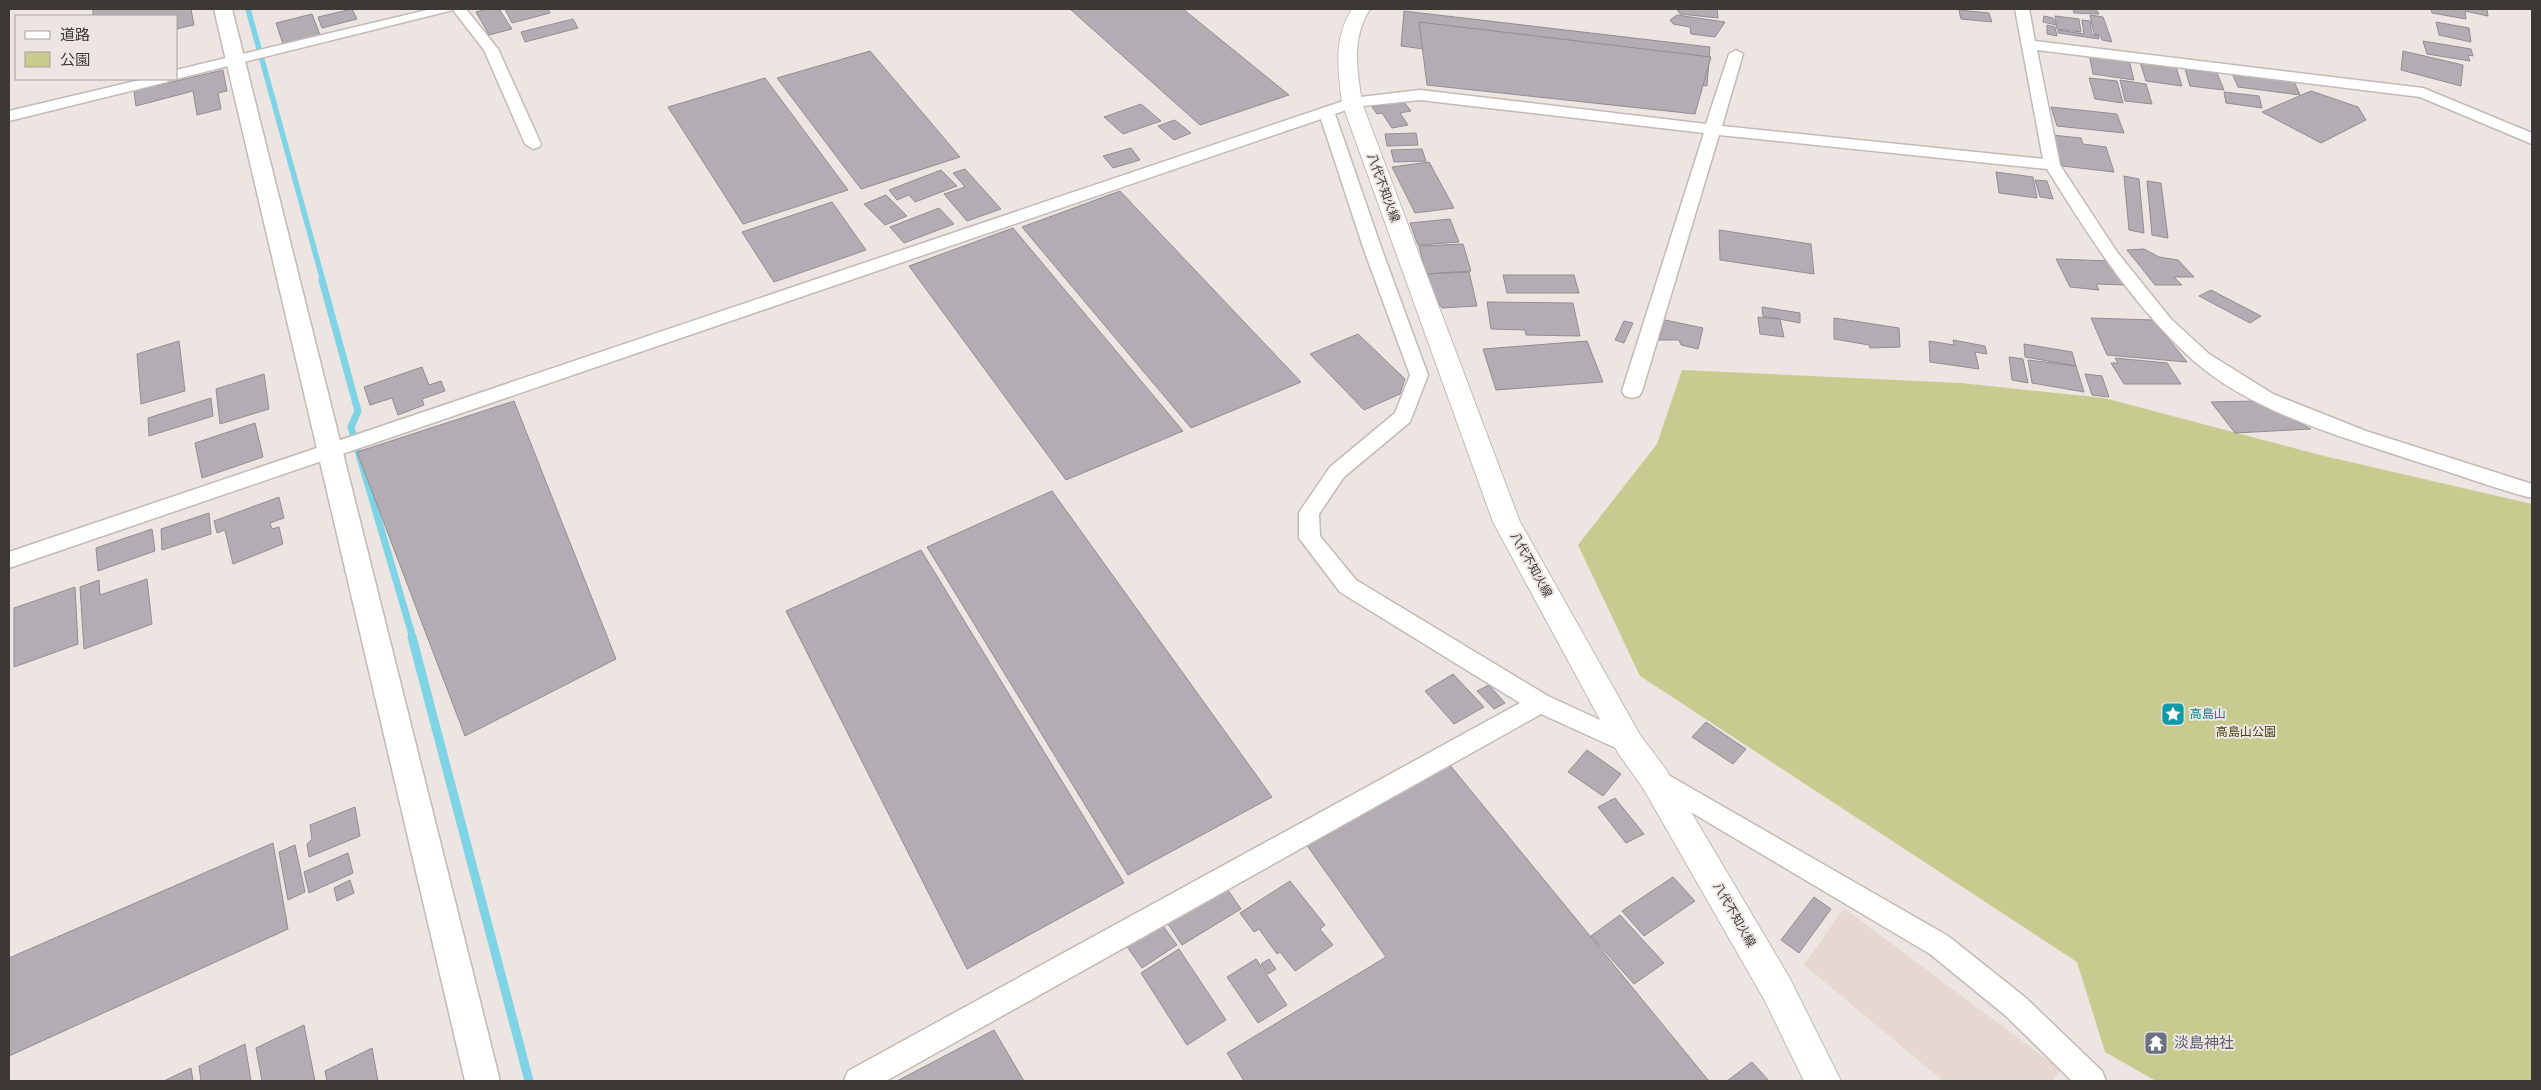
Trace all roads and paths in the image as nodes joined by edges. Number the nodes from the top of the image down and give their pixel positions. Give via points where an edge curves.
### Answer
1 (223, 9) edge
2 (447, 9) edge
3 (459, 9) edge
4 (1361, 9) edge
5 (2022, 9) edge
6 (2027, 44) junction
7 (1736, 54) dead end
8 (243, 59) junction
9 (178, 75) edge
10 (158, 80) edge
11 (1352, 103) junction
12 (1326, 111) junction
13 (9, 116) edge
14 (1714, 130) junction
15 (2532, 139) edge
16 (532, 144) dead end
17 (2052, 165) junction
18 (1632, 391) dead end
19 (330, 450) junction
20 (2532, 491) edge
21 (9, 560) edge
22 (1540, 703) junction
23 (1629, 744) junction
24 (1654, 778) junction
25 (483, 1081) edge
26 (858, 1081) edge
27 (1823, 1081) edge
28 (2092, 1081) edge

1 - 8 street
2 - 8 street
3 - 16 street via 491,49
4 - 11 main road, 八代不知火線 via 1348,32 1345,49
5 - 6 street
6 - 15 street via 2423,93
6 - 17 street
7 - 14 street
8 - 9 street
8 - 19 street
10 - 13 street
11 - 12 street
11 - 14 street via 1420,96
11 - 23 main road, 八代不知火線 via 1507,522
12 - 19 street
12 - 22 street via 1419,375 1403,417 1337,472 1309,512 1310,538 1348,586
14 - 17 street
14 - 18 street
17 - 20 street via 2110,256 2165,323 2202,358 2240,384 2266,399 2359,436
19 - 21 street
19 - 25 street
22 - 23 street
22 - 26 street
23 - 24 main road, 八代不知火線
24 - 27 main road, 八代不知火線 via 1778,989
24 - 28 street via 1939,945 2016,1008

